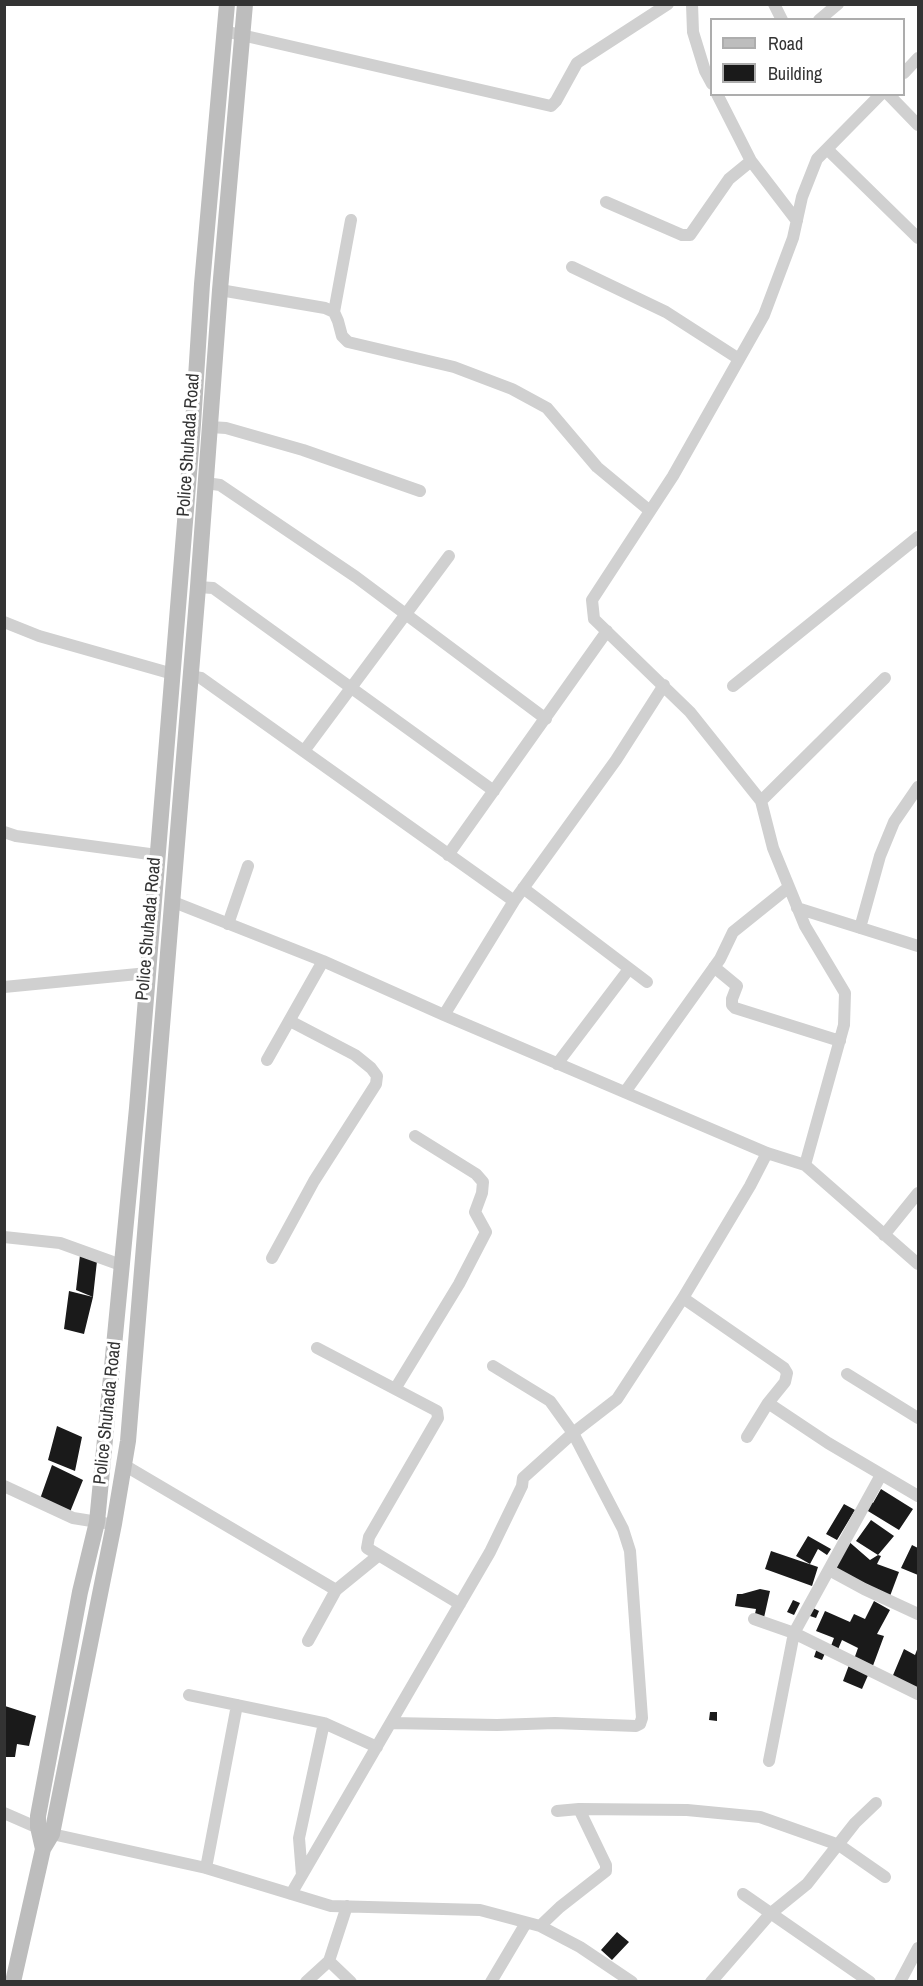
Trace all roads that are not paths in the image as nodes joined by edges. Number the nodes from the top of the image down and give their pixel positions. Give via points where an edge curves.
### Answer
1 (227, 4) edge
2 (245, 4) edge
3 (668, 4) edge
4 (692, 4) edge
5 (774, 4) edge
6 (838, 4) edge
7 (781, 18) edge
8 (821, 18) edge
9 (224, 31) junction
10 (242, 35) junction
11 (918, 58) edge
12 (905, 71) edge
13 (710, 82) edge
14 (718, 96) edge
15 (880, 96) edge
16 (890, 96) edge
17 (918, 125) edge
18 (827, 148) junction
19 (751, 161) junction
20 (606, 202) dead end
21 (351, 220) dead end
22 (797, 221) junction
23 (918, 238) edge
24 (572, 267) dead end
25 (220, 290) junction
26 (334, 312) junction
27 (739, 359) junction
28 (210, 427) junction
29 (206, 483) junction
30 (420, 491) dead end
31 (650, 511) junction
32 (918, 537) edge
33 (449, 556) dead end
34 (198, 587) junction
35 (406, 615) junction
36 (4, 622) edge
37 (607, 632) junction
38 (181, 675) junction
39 (885, 678) dead end
40 (664, 685) junction
41 (733, 686) dead end
42 (351, 687) junction
43 (179, 701) junction
44 (546, 719) junction
45 (304, 751) junction
46 (918, 787) edge
47 (494, 792) junction
48 (761, 801) junction
49 (4, 832) edge
50 (157, 855) junction
51 (448, 855) junction
52 (248, 867) dead end
53 (789, 887) junction
54 (523, 888) junction
55 (171, 901) junction
56 (514, 901) junction
57 (797, 908) junction
58 (228, 924) junction
59 (860, 928) junction
60 (918, 946) edge
61 (323, 961) junction
62 (714, 967) junction
63 (629, 969) junction
64 (148, 973) junction
65 (647, 982) dead end
66 (4, 987) edge
67 (444, 1015) junction
68 (290, 1021) junction
69 (840, 1041) junction
70 (267, 1060) dead end
71 (557, 1064) junction
72 (625, 1092) junction
73 (137, 1108) junction
74 (154, 1108) junction
75 (415, 1136) dead end
76 (767, 1153) junction
77 (805, 1165) junction
78 (918, 1193) edge
79 (884, 1235) junction
80 (4, 1237) edge
81 (272, 1258) dead end
82 (918, 1264) edge
83 (121, 1265) junction
84 (683, 1298) junction
85 (317, 1348) dead end
86 (493, 1366) dead end
87 (847, 1374) dead end
88 (395, 1389) junction
89 (768, 1403) junction
90 (918, 1418) edge
91 (573, 1433) junction
92 (747, 1437) dead end
93 (124, 1465) junction
94 (882, 1475) junction
95 (4, 1486) edge
96 (918, 1496) edge
97 (105, 1523) junction
98 (379, 1555) junction
99 (829, 1570) junction
100 (336, 1590) junction
101 (460, 1604) junction
102 (918, 1614) edge
103 (754, 1619) dead end
104 (794, 1633) junction
105 (308, 1641) dead end
106 (918, 1694) edge
107 (189, 1695) dead end
108 (237, 1705) junction
109 (391, 1723) junction
110 (324, 1724) junction
111 (377, 1747) junction
112 (769, 1761) dead end
113 (876, 1803) dead end
114 (579, 1809) junction
115 (557, 1811) dead end
116 (4, 1813) edge
117 (45, 1831) junction
118 (839, 1845) junction
119 (206, 1868) junction
120 (302, 1875) junction
121 (885, 1877) dead end
122 (291, 1894) junction
123 (743, 1894) dead end
124 (347, 1906) junction
125 (770, 1914) junction
126 (526, 1923) junction
127 (540, 1926) junction
128 (918, 1948) edge
129 (329, 1961) junction
130 (13, 1982) edge
131 (306, 1982) edge
132 (351, 1982) edge
133 (490, 1982) edge
134 (632, 1982) edge
135 (711, 1982) edge
136 (870, 1982) edge
137 (900, 1982) edge

1 - 9 main road, Police Shuhada Road
2 - 10 main road, Police Shuhada Road
3 - 10 street via 577,63 551,106
4 - 13 street via 693,32
5 - 7 street
6 - 8 street
9 - 10 street
9 - 38 main road, Police Shuhada Road via 202,284
10 - 25 main road, Police Shuhada Road
11 - 12 street
14 - 19 street
15 - 18 street
16 - 17 street
18 - 22 street via 817,159
18 - 23 street
19 - 20 street via 729,179 690,236
19 - 22 street
21 - 26 street
22 - 27 street via 764,315
24 - 27 street via 666,312
25 - 26 street
25 - 28 main road, Police Shuhada Road
26 - 31 street via 348,342 454,366 547,408 597,467
27 - 31 street
28 - 29 main road, Police Shuhada Road
28 - 30 street via 303,450
29 - 34 main road, Police Shuhada Road
29 - 35 street via 220,485 357,577
31 - 37 street via 592,600 594,619
32 - 41 street
33 - 35 street
34 - 38 main road, Police Shuhada Road
34 - 42 street via 213,588
35 - 42 street
35 - 44 street
36 - 38 street via 39,636
37 - 40 street
37 - 44 street
38 - 43 main road, Police Shuhada Road
38 - 45 street via 201,678
39 - 48 street
40 - 48 street
40 - 54 street via 616,760
42 - 45 street
42 - 47 street
43 - 50 main road, Police Shuhada Road
43 - 55 main road, Police Shuhada Road
44 - 47 street
45 - 51 street
46 - 59 street via 894,822 880,856
47 - 51 street
48 - 53 street via 773,849
49 - 50 street
50 - 64 main road, Police Shuhada Road
51 - 56 street
52 - 58 street
53 - 57 street
53 - 62 street via 733,932
54 - 56 street
54 - 63 street
55 - 58 street
55 - 74 main road, Police Shuhada Road
56 - 67 street
57 - 59 street
57 - 69 street via 844,993
58 - 61 street
59 - 60 street
61 - 67 street
61 - 68 street
62 - 69 street via 737,986 732,999 735,1008
62 - 72 street
63 - 65 street
63 - 71 street
64 - 66 street
64 - 73 main road, Police Shuhada Road
67 - 71 street
68 - 70 street
68 - 81 street via 355,1055 377,1076 370,1096 314,1181
69 - 77 street
71 - 72 street
72 - 76 street
73 - 74 main road
73 - 83 main road, Police Shuhada Road
74 - 93 main road, Police Shuhada Road
75 - 88 street via 483,1182 475,1212 486,1232
76 - 77 street
76 - 84 street
77 - 79 street
78 - 79 street
79 - 82 street
80 - 83 street via 60,1244
83 - 97 main road, Police Shuhada Road
84 - 89 street via 784,1368 785,1382
84 - 91 street via 617,1399
85 - 88 street
86 - 91 street via 550,1401
87 - 90 street
88 - 98 street via 436,1412 438,1418 369,1537 367,1548
89 - 92 street
89 - 94 street
91 - 101 street via 523,1478 495,1542
91 - 109 street via 623,1529 630,1551 640,1724
93 - 97 main road, Police Shuhada Road
93 - 100 street
94 - 96 street
94 - 99 street
95 - 97 street via 73,1518
97 - 117 main road, Police Shuhada Road via 80,1592 38,1816
98 - 100 street
98 - 101 street
99 - 102 street
99 - 104 street
100 - 105 street
101 - 109 street
103 - 104 street
104 - 106 street
104 - 112 street
107 - 108 street
108 - 110 street
108 - 119 street
109 - 111 street
110 - 111 street
110 - 120 street via 299,1838
111 - 120 street
113 - 118 street
114 - 115 street
114 - 118 street via 687,1810 760,1817
114 - 127 street via 606,1871
116 - 117 street
117 - 119 street
117 - 130 main road, Police Shuhada Road
118 - 121 street
118 - 125 street via 807,1884
119 - 122 street
120 - 122 street
122 - 124 street via 331,1906
123 - 125 street
124 - 126 street via 480,1910
124 - 129 street
125 - 135 street
125 - 136 street
126 - 127 street
126 - 133 street
127 - 134 street
128 - 137 street
129 - 131 street
129 - 132 street

